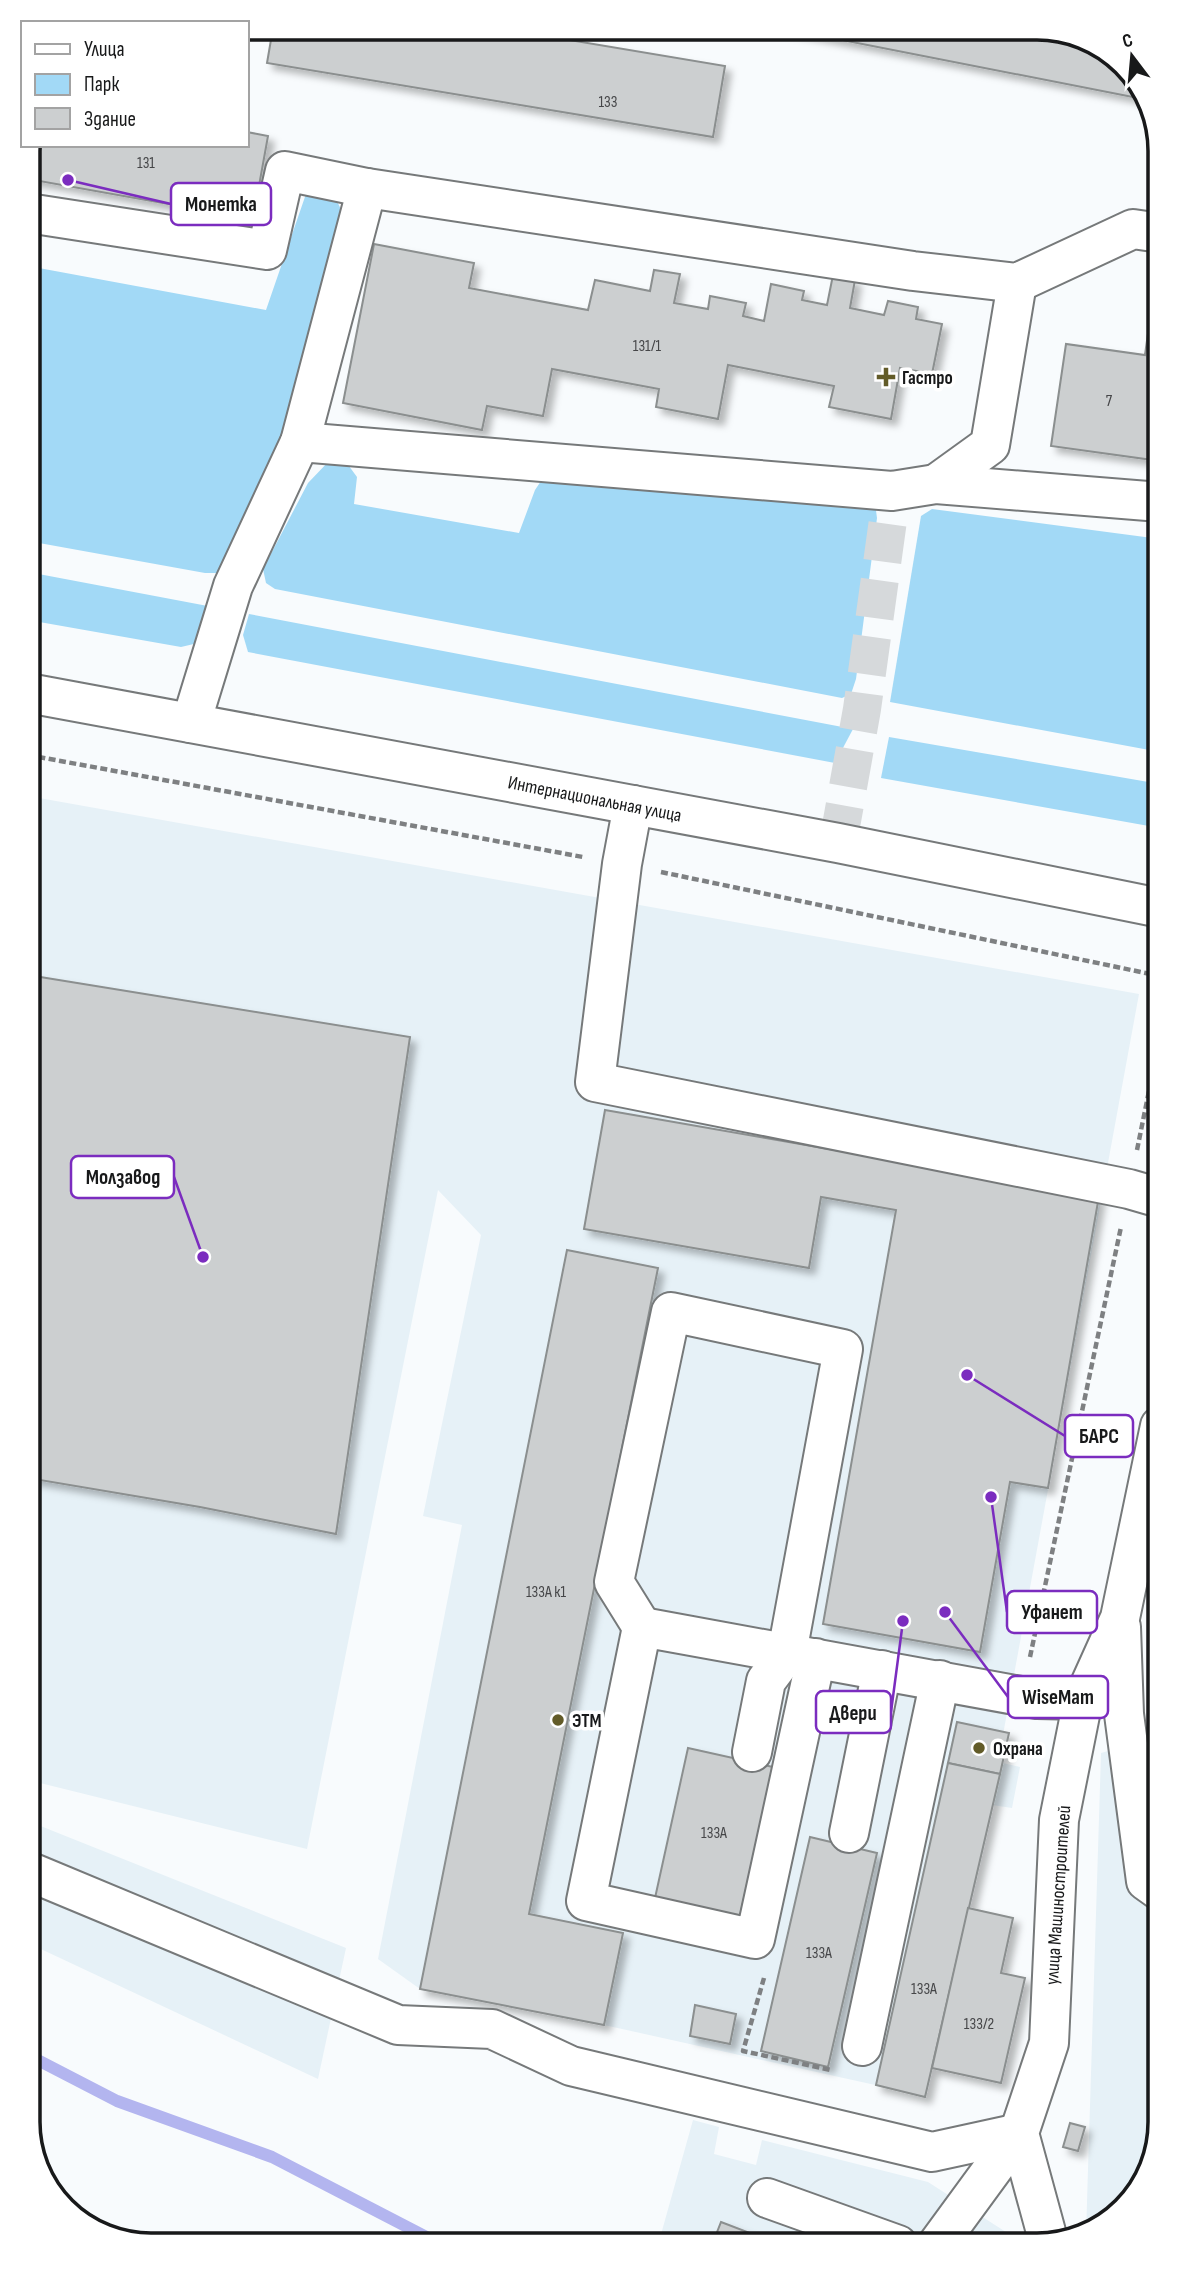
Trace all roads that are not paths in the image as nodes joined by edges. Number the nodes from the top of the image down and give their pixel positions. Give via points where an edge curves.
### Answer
1 (366, 188) junction
2 (40, 215) edge
3 (1148, 231) edge
4 (1017, 283) junction
5 (300, 442) junction
6 (936, 485) junction
7 (1148, 501) edge
8 (40, 695) edge
9 (191, 723) junction
10 (633, 805) junction
11 (1148, 906) edge
12 (1144, 1193) edge
13 (1148, 1484) edge
14 (1120, 1618) junction
15 (642, 1627) junction
16 (802, 1656) junction
17 (882, 1670) junction
18 (940, 1680) junction
19 (1083, 1700) junction
20 (752, 1752) dead end
21 (849, 1833) dead end
22 (40, 1876) edge
23 (1148, 1882) edge
24 (862, 2046) road end
25 (1019, 2133) junction
26 (767, 2198) dead end
27 (1046, 2232) edge
28 (865, 2233) edge
29 (946, 2233) edge

1 - 2 main road via 285,171 267,250
1 - 4 main road
1 - 5 main road
3 - 4 main road via 1133,229
4 - 6 main road via 990,445
5 - 6 main road via 892,491
5 - 9 main road via 233,586
6 - 7 main road
8 - 9 main road, Интернациональная улица
9 - 10 main road, Интернациональная улица
10 - 11 main road, Интернациональная улица
10 - 12 main road via 595,1082
13 - 14 main road, улица Машиностроителей
14 - 19 main road, улица Машиностроителей
14 - 23 main road via 1124,1714
15 - 16 main road
15 - 16 main road via 586,1901 755,1939
15 - 16 main road via 614,1583 671,1312 843,1349
16 - 17 main road
16 - 20 main road via 766,1681
17 - 18 main road
17 - 21 main road
18 - 19 main road via 1050,1700
18 - 24 main road
19 - 25 main road, улица Машиностроителей via 1059,1820 1049,2043
22 - 25 main road via 398,2025 492,2029 572,2066 932,2152
25 - 27 main road
25 - 29 main road, улица Машиностроителей
26 - 28 main road

